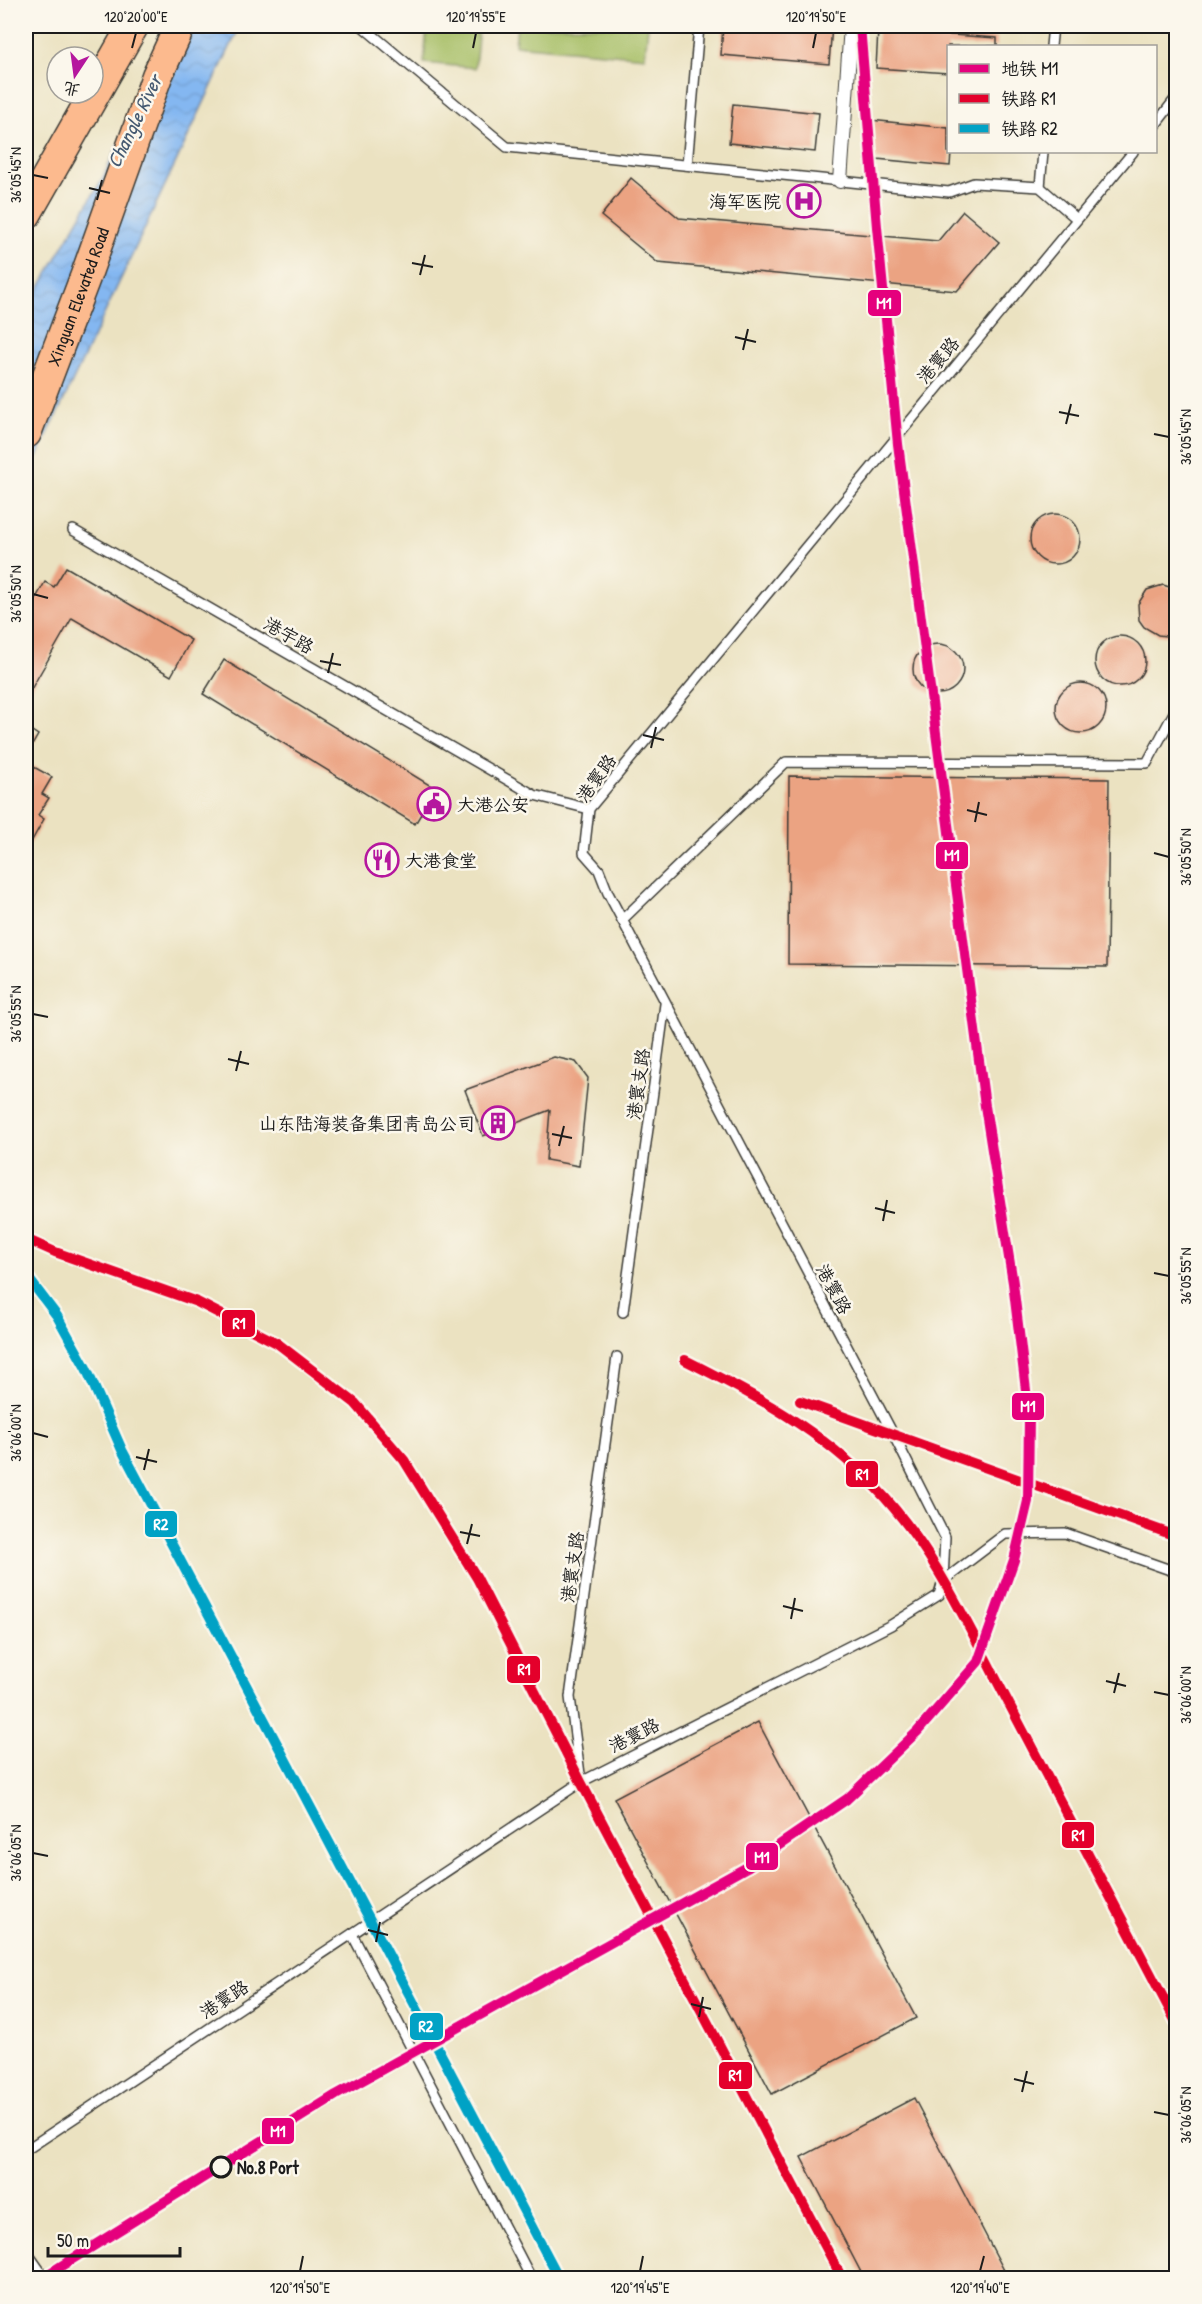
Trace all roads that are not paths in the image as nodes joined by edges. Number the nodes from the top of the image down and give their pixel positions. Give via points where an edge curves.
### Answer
1 (133, 26) edge
2 (180, 26) edge
3 (362, 26) edge
4 (699, 26) edge
5 (851, 26) edge
6 (1053, 26) edge
7 (1051, 45) edge
8 (1176, 98) edge
9 (1157, 122) edge
10 (1043, 153) edge
11 (1132, 153) edge
12 (687, 165) junction
13 (840, 181) junction
14 (1040, 187) junction
15 (26, 214) edge
16 (1077, 219) junction
17 (26, 433) edge
18 (73, 530) dead end
19 (1176, 709) edge
20 (589, 809) junction
21 (622, 920) junction
22 (665, 1004) junction
23 (623, 1312) dead end
24 (617, 1357) dead end
25 (1176, 1572) edge
26 (943, 1581) junction
27 (581, 1782) junction
28 (352, 1934) junction
29 (26, 2150) edge
30 (26, 2251) edge
31 (45, 2278) edge
32 (531, 2278) edge

1 - 15 highway
2 - 17 highway, Xinguan Elevated Road via 157,76
3 - 12 lane via 507,147
4 - 12 lane
5 - 13 street
6 - 7 lane
8 - 9 lane
10 - 14 lane
11 - 16 lane, 港寰路
12 - 13 lane
13 - 14 lane via 949,192 974,183
14 - 16 lane
16 - 20 lane, 港寰路
18 - 20 lane, 港宇路 via 534,795
19 - 21 lane via 1147,763 786,762
20 - 21 lane, 港寰路 via 584,853 599,870
21 - 22 lane, 港寰路
22 - 23 lane, 港寰支路
22 - 26 lane, 港寰路 via 945,1537
24 - 27 lane, 港寰支路 via 570,1697
25 - 26 lane via 1065,1533 1005,1534
26 - 27 lane, 港寰路 via 939,1595 891,1625
27 - 28 lane, 港寰路
28 - 29 lane, 港寰路
28 - 32 lane
30 - 31 lane

